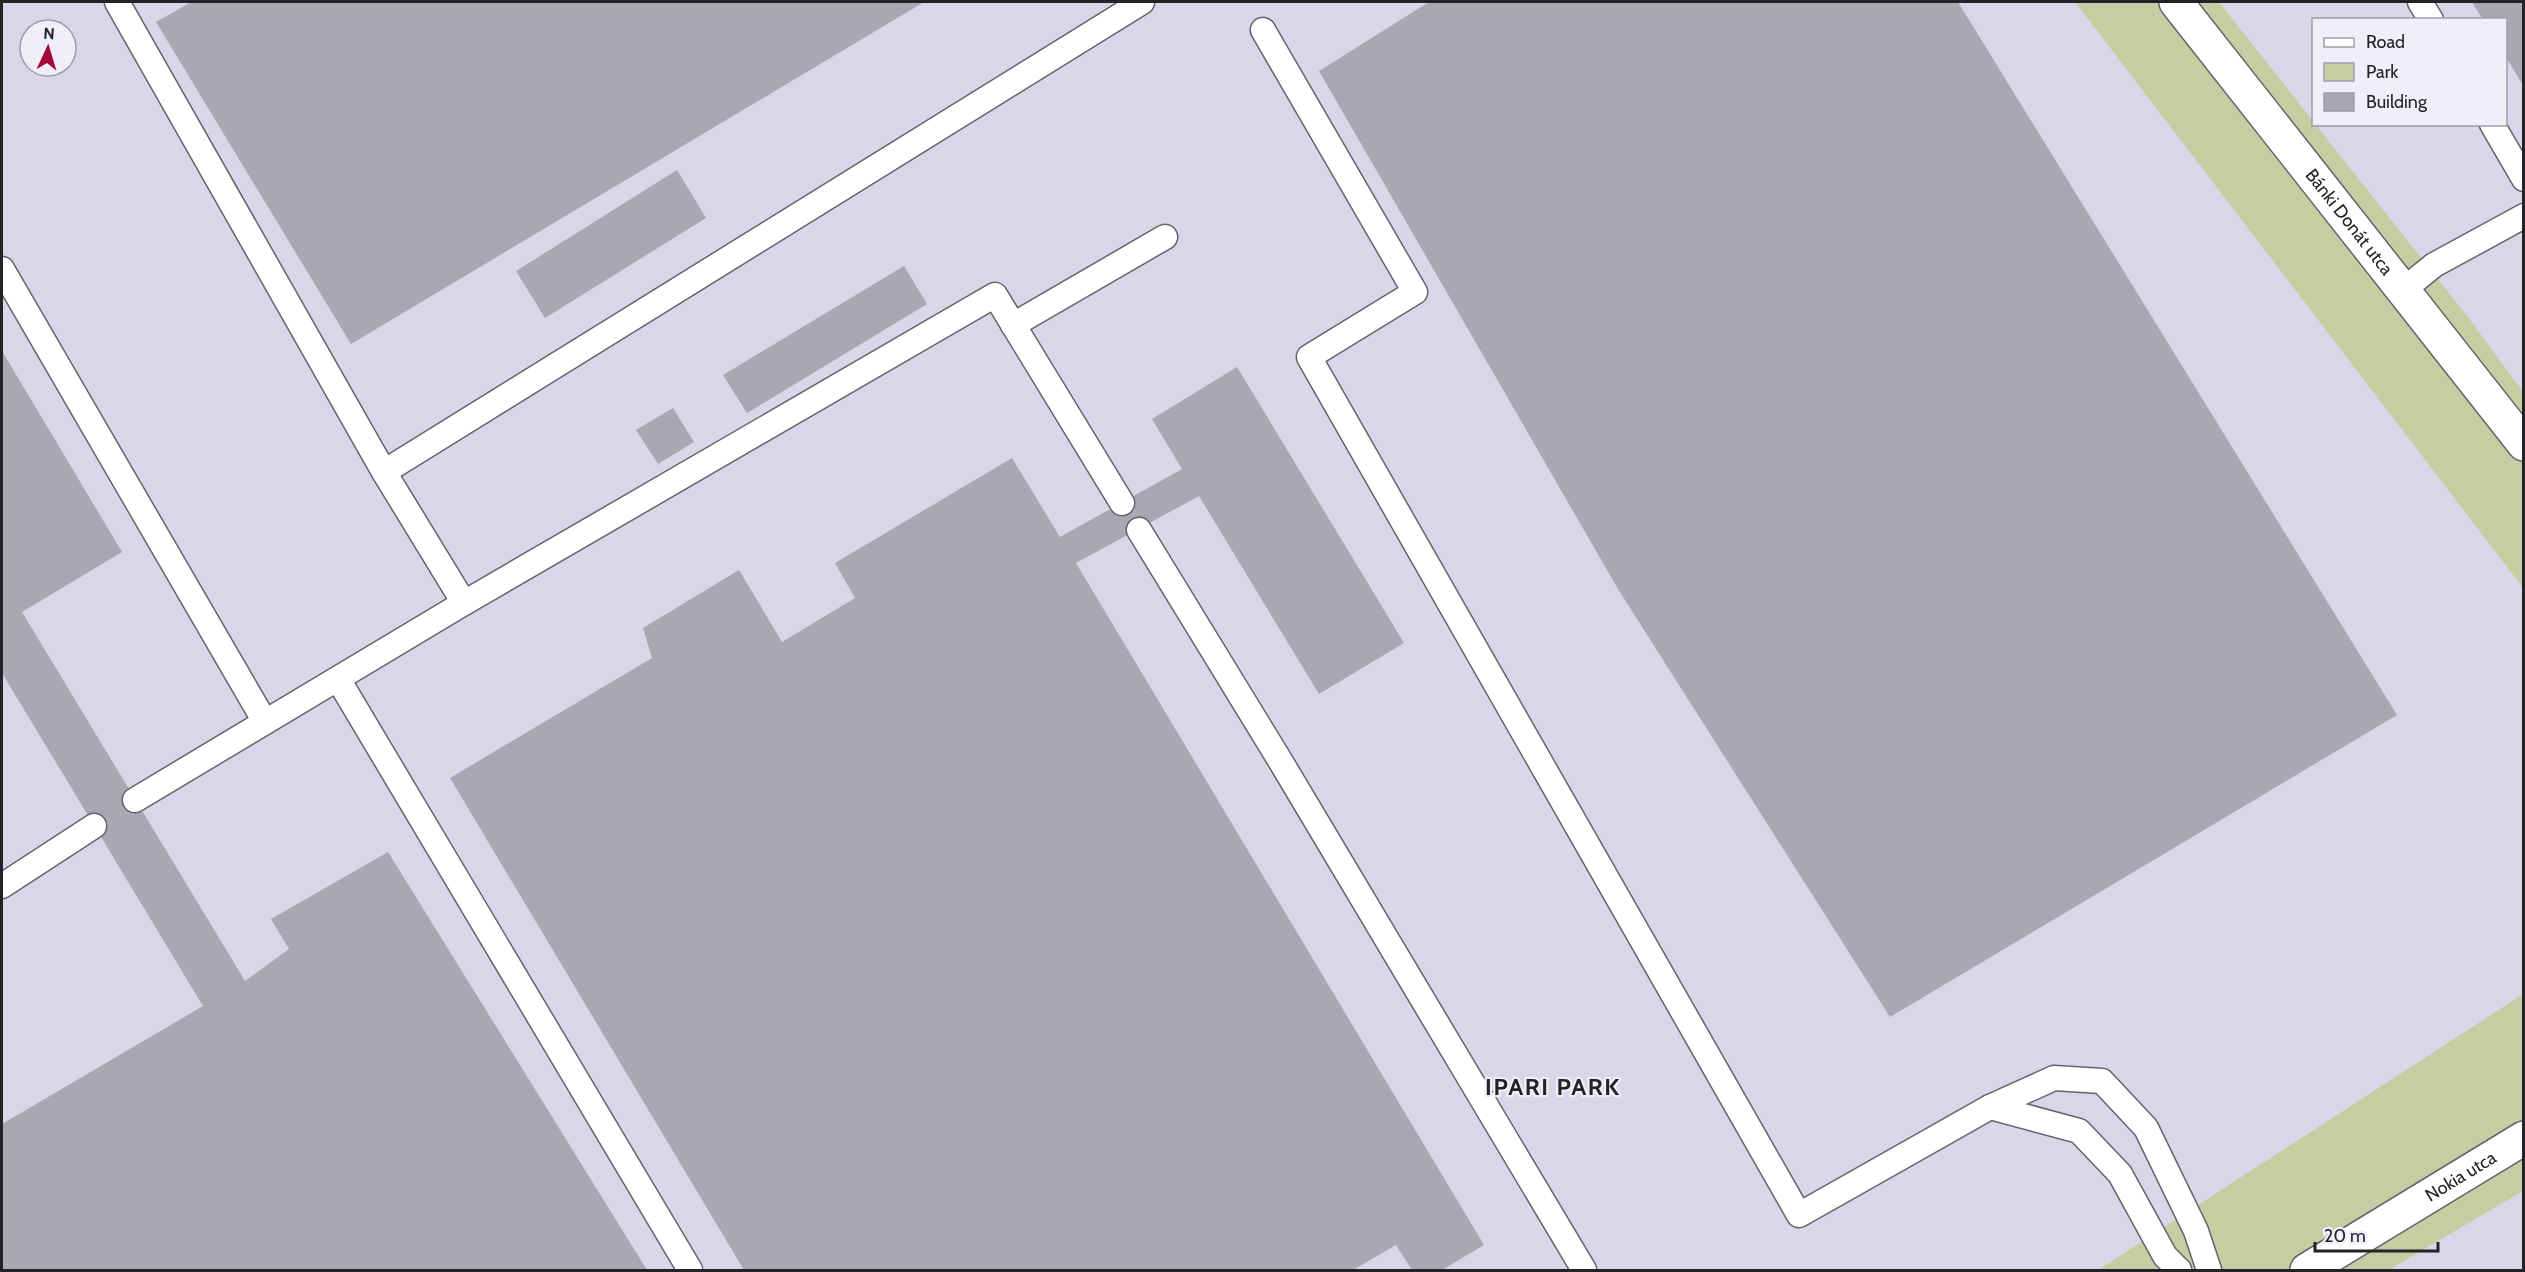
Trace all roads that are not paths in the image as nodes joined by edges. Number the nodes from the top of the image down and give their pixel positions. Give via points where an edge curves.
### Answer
1 (117, 2) edge
2 (1142, 2) edge
3 (2176, 2) edge
4 (2420, 2) edge
5 (2429, 18) edge
6 (1263, 30) dead end
7 (2493, 126) edge
8 (2523, 179) edge
9 (2523, 216) edge
10 (1165, 237) dead end
11 (2, 269) edge
12 (2402, 291) junction
13 (1013, 325) junction
14 (2523, 444) edge
15 (384, 472) junction
16 (1122, 503) dead end
17 (1139, 530) dead end
18 (464, 603) junction
19 (338, 679) junction
20 (265, 722) junction
21 (135, 800) dead end
22 (94, 826) dead end
23 (2, 886) edge
24 (1990, 1107) junction
25 (2523, 1138) edge
26 (690, 1270) edge
27 (1584, 1270) edge
28 (2179, 1270) edge
29 (2209, 1270) edge
30 (2307, 1270) edge

1 - 15 lane
2 - 15 lane
3 - 12 street, Bánki Donát utca
4 - 5 lane
6 - 24 lane via 1415,292 1309,357 1799,1215
7 - 8 lane
9 - 12 lane via 2434,265
10 - 13 lane
11 - 20 lane
12 - 14 street, Bánki Donát utca
13 - 16 lane
13 - 18 lane via 995,294
15 - 18 lane
17 - 27 lane
18 - 19 lane
19 - 20 lane
19 - 26 lane
20 - 21 lane
22 - 23 lane
24 - 28 lane via 2079,1131 2120,1174 2165,1256
24 - 29 lane via 2054,1078 2102,1081 2146,1128 2196,1231
25 - 30 street, Nokia utca

